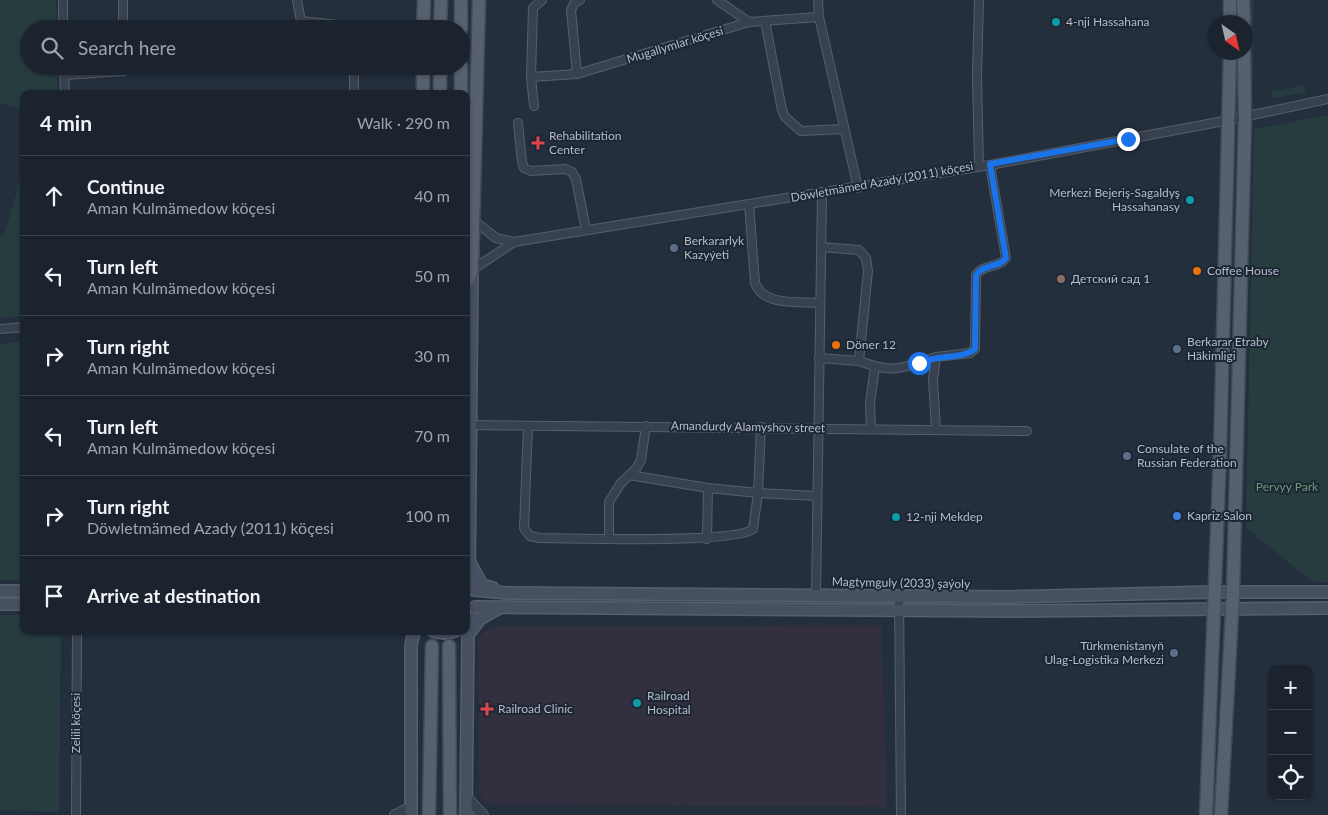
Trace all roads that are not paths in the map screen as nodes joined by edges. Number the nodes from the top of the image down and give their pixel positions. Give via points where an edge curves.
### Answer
1 (63, 0) edge
2 (123, 0) edge
3 (297, 0) edge
4 (424, 0) edge
5 (440, 0) edge
6 (461, 0) edge
7 (479, 0) edge
8 (542, 0) edge
9 (580, 0) edge
10 (717, 0) edge
11 (818, 0) edge
12 (979, 0) edge
13 (1230, 0) edge
14 (1243, 0) edge
15 (1230, 15) edge
16 (1244, 15) edge
17 (819, 18) junction
18 (63, 20) edge
19 (123, 20) edge
20 (301, 20) edge
21 (424, 20) edge
22 (440, 20) edge
23 (461, 20) edge
24 (766, 21) junction
25 (749, 22) junction
26 (1230, 60) edge
27 (1244, 60) edge
28 (577, 74) junction
29 (65, 75) edge
30 (354, 75) edge
31 (423, 75) edge
32 (440, 75) edge
33 (461, 75) edge
34 (531, 77) junction
35 (65, 90) edge
36 (354, 90) edge
37 (423, 90) edge
38 (440, 90) edge
39 (461, 90) edge
40 (1328, 99) edge
41 (534, 106) dead end
42 (1244, 117) junction
43 (1229, 120) junction
44 (518, 123) dead end
45 (844, 129) junction
46 (990, 164) junction
47 (979, 166) junction
48 (858, 188) junction
49 (822, 193) junction
50 (749, 204) junction
51 (470, 209) edge
52 (473, 220) junction
53 (586, 230) junction
54 (514, 242) junction
55 (821, 247) junction
56 (472, 270) junction
57 (470, 274) edge
58 (820, 303) junction
59 (20, 326) edge
60 (0, 329) edge
61 (936, 357) junction
62 (819, 358) junction
63 (860, 361) junction
64 (875, 367) junction
65 (470, 426) joint
66 (646, 426) junction
67 (528, 427) junction
68 (761, 427) junction
69 (818, 428) junction
70 (871, 428) junction
71 (936, 429) junction
72 (1027, 430) dead end
73 (629, 476) junction
74 (708, 488) junction
75 (758, 493) junction
76 (818, 496) junction
77 (608, 537) junction
78 (707, 539) junction
79 (470, 562) edge
80 (470, 583) edge
81 (0, 591) edge
82 (20, 591) edge
83 (506, 592) junction
84 (1213, 592) junction
85 (1233, 592) junction
86 (1328, 592) edge
87 (816, 596) junction
88 (899, 596) junction
89 (0, 604) edge
90 (20, 604) edge
91 (503, 606) junction
92 (1328, 608) edge
93 (900, 610) junction
94 (1213, 610) junction
95 (1231, 610) junction
96 (471, 616) edge
97 (470, 633) edge
98 (76, 635) edge
99 (409, 635) edge
100 (413, 635) edge
101 (468, 636) edge
102 (411, 646) junction
103 (432, 646) dead end
104 (449, 646) dead end
105 (466, 797) junction
106 (411, 811) edge
107 (76, 815) edge
108 (395, 815) edge
109 (429, 815) edge
110 (450, 815) edge
111 (466, 815) edge
112 (483, 815) edge
113 (901, 815) edge
114 (1206, 815) edge
115 (1221, 815) edge

1 - 18 street
2 - 19 street
3 - 20 street
4 - 21 main road
5 - 22 main road
6 - 23 main road
7 - 52 main road
8 - 34 street via 533,8
9 - 28 street via 571,10
10 - 25 street
11 - 17 street
12 - 47 street
13 - 15 main road
14 - 16 main road
17 - 24 street, Mugallymlar köçesi
17 - 45 street
24 - 25 street, Mugallymlar köçesi
24 - 45 street via 786,117 801,131
25 - 28 street, Mugallymlar köçesi
26 - 43 main road
27 - 42 main road
28 - 34 street, Mugallymlar köçesi
29 - 35 street
30 - 36 street
31 - 37 main road
32 - 38 main road
33 - 39 main road
34 - 41 street
40 - 42 street, Döwletmämed Azady (2011) köçesi
42 - 43 street, Döwletmämed Azady (2011) köçesi
42 - 85 main road
43 - 46 street, Döwletmämed Azady (2011) köçesi
43 - 84 main road via 1221,435
44 - 53 street via 524,168 572,172
45 - 48 street
46 - 47 street, Döwletmämed Azady (2011) köçesi
46 - 61 street via 1006,258 976,275 975,349 970,353
47 - 48 street, Döwletmämed Azady (2011) köçesi
48 - 49 street, Döwletmämed Azady (2011) köçesi
49 - 50 street, Döwletmämed Azady (2011) köçesi
49 - 55 street
50 - 53 street, Döwletmämed Azady (2011) köçesi
50 - 58 street via 755,283 762,296
51 - 52 main road
52 - 54 street via 496,238
52 - 56 main road
53 - 54 street, Döwletmämed Azady (2011) köçesi
54 - 56 street, Döwletmämed Azady (2011) köçesi
55 - 58 street
55 - 63 street via 859,250 866,258 868,270
56 - 57 main road
56 - 65 main road
58 - 62 street
59 - 60 street
61 - 64 street via 903,369
61 - 71 street via 933,380
62 - 63 street
62 - 69 street
63 - 64 street
64 - 70 street via 870,403
65 - 67 street, Amandurdy Alamyshov street
66 - 67 street, Amandurdy Alamyshov street
66 - 68 street, Amandurdy Alamyshov street
66 - 73 street via 641,460
67 - 77 street via 524,528 530,536 539,538
68 - 69 street, Amandurdy Alamyshov street
68 - 75 street
69 - 70 street, Amandurdy Alamyshov street
69 - 76 street
70 - 71 street, Amandurdy Alamyshov street
71 - 72 street, Amandurdy Alamyshov street
73 - 74 street
73 - 77 street via 609,502
74 - 75 street
74 - 78 street
75 - 76 street
75 - 78 street via 753,529 746,534
76 - 87 street
77 - 78 street
79 - 83 main road via 482,585
80 - 83 main road, Magtymguly (2033) şaýoly
80 - 96 main road
81 - 82 main road
83 - 87 main road, Magtymguly (2033) şaýoly
84 - 85 main road, Magtymguly (2033) şaýoly
84 - 88 main road, Magtymguly (2033) şaýoly
84 - 94 main road
85 - 86 main road, Magtymguly (2033) şaýoly
85 - 95 main road
87 - 88 main road, Magtymguly (2033) şaýoly
88 - 93 street
89 - 90 main road
91 - 93 main road
91 - 96 main road
91 - 97 main road via 480,619
92 - 95 main road
93 - 94 main road
93 - 113 street
94 - 95 main road
94 - 114 main road
95 - 115 main road
98 - 107 street, Zelili köçesi
99 - 102 main road
100 - 102 main road
101 - 105 main road
102 - 106 main road
103 - 109 main road
104 - 110 main road
105 - 111 main road
105 - 112 street
106 - 108 street

